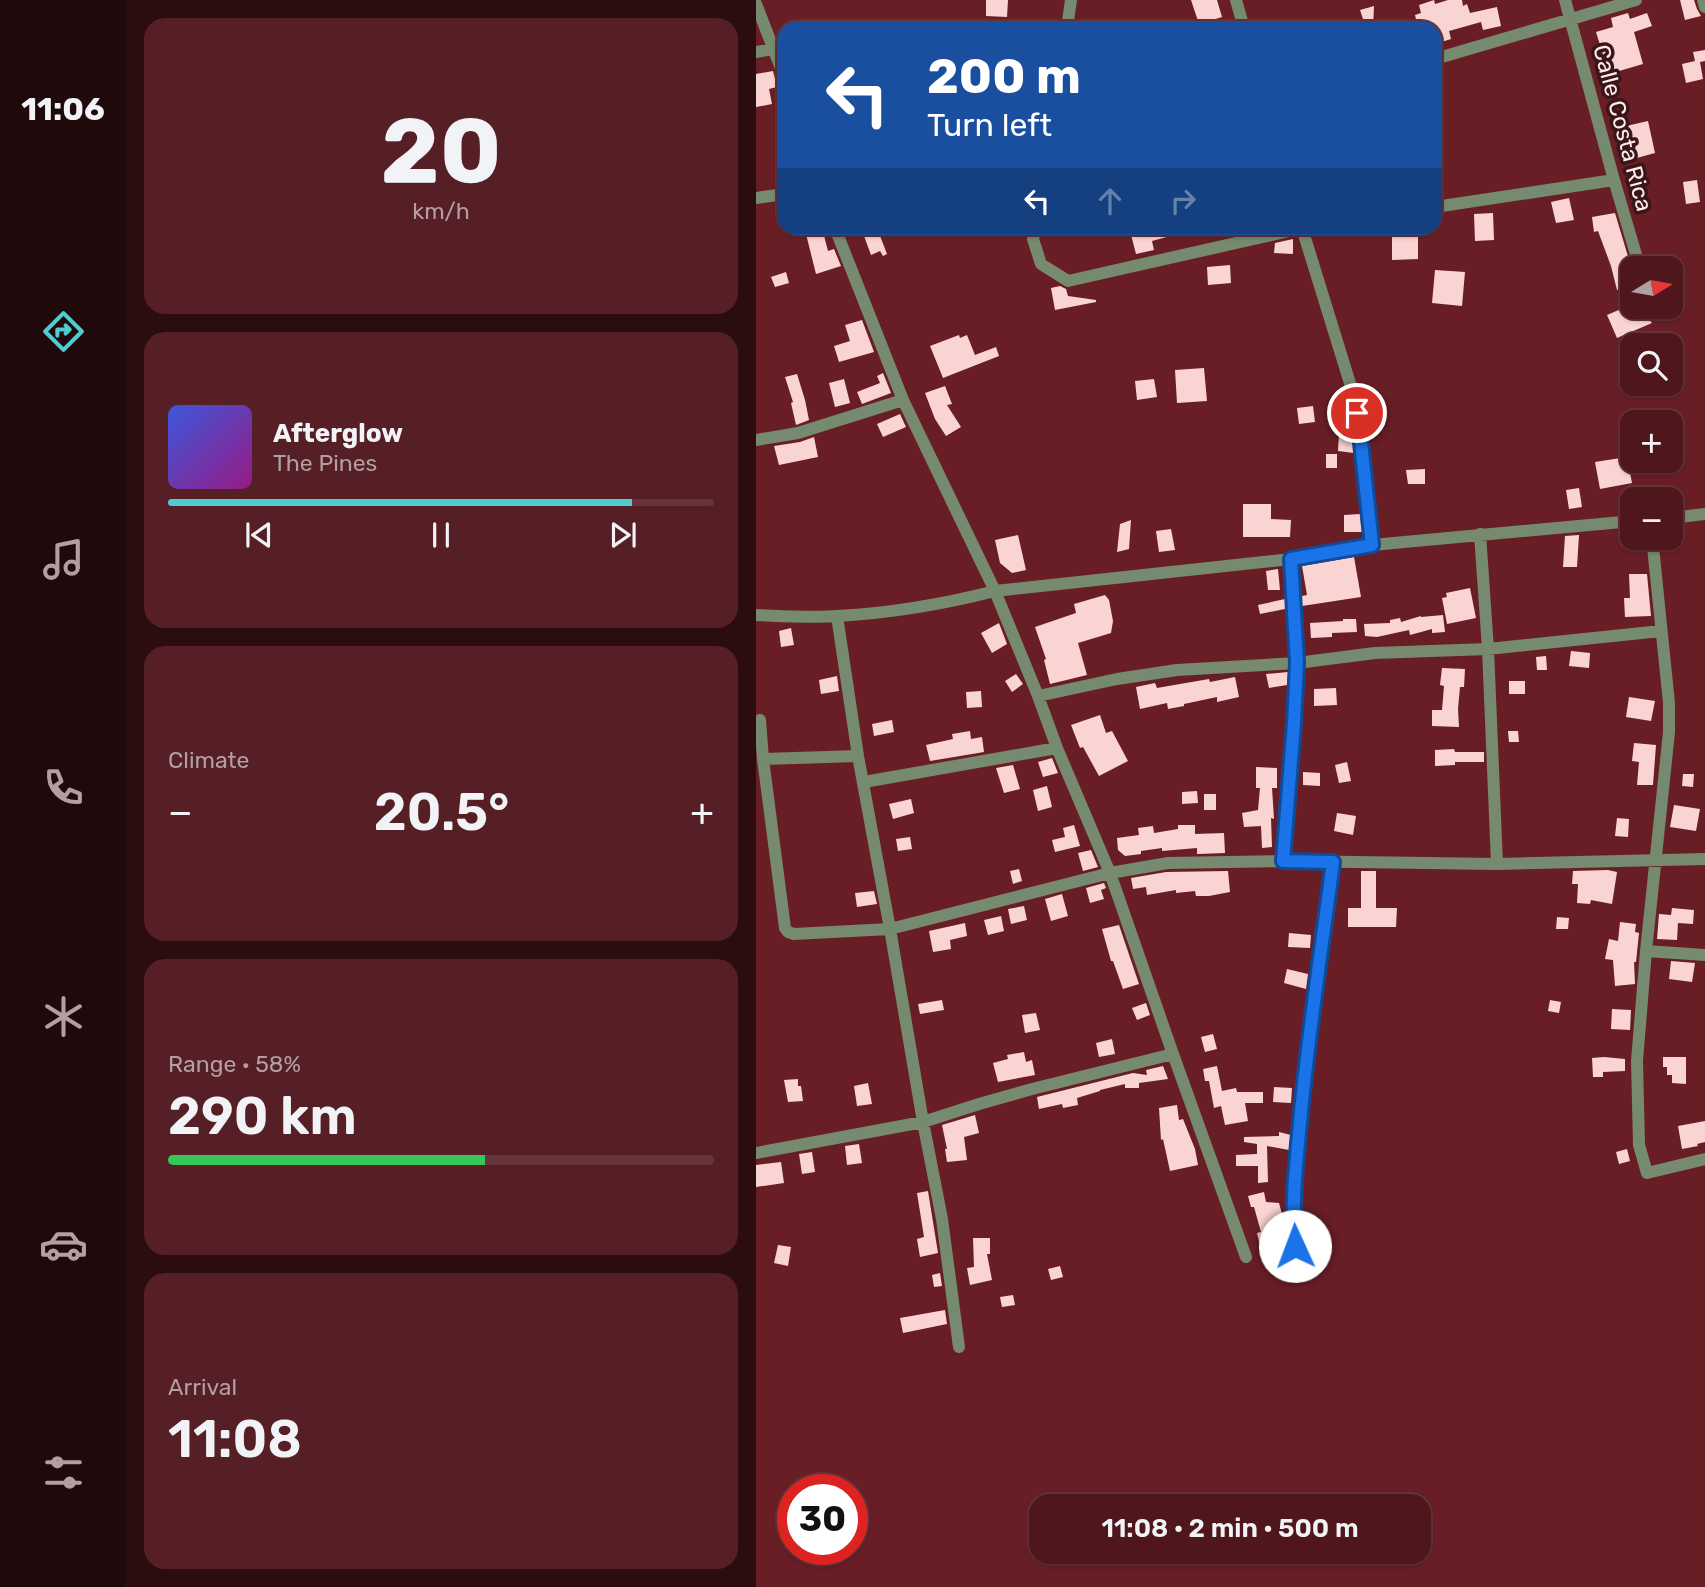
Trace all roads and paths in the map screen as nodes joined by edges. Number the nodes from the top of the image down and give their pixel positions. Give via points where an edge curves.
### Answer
1 (1071, 0) edge
2 (1236, 0) edge
3 (1565, 0) edge
4 (1636, 0) edge
5 (1703, 0) edge
6 (756, 4) edge
7 (1705, 7) edge
8 (1571, 20) junction
9 (1068, 21) edge
10 (1242, 21) edge
11 (774, 49) junction
12 (756, 52) edge
13 (777, 57) edge
14 (1442, 57) edge
15 (1614, 180) junction
16 (777, 195) edge
17 (756, 198) edge
18 (1442, 206) edge
19 (838, 235) edge
20 (1034, 235) edge
21 (1271, 235) edge
22 (1304, 235) edge
23 (1636, 256) edge
24 (903, 400) junction
25 (756, 440) edge
26 (1705, 514) edge
27 (1683, 517) edge
28 (1620, 522) edge
29 (1480, 534) junction
30 (1372, 545) junction
31 (1652, 550) edge
32 (1291, 559) junction
33 (995, 591) junction
34 (756, 615) edge
35 (837, 616) junction
36 (1661, 631) junction
37 (1488, 649) junction
38 (1297, 663) junction
39 (1038, 696) junction
40 (760, 720) dead end
41 (1057, 748) junction
42 (858, 756) junction
43 (763, 759) junction
44 (864, 782) junction
45 (1655, 859) junction
46 (1705, 859) edge
47 (1283, 861) junction
48 (1333, 862) junction
49 (1497, 864) junction
50 (1110, 873) junction
51 (890, 929) junction
52 (1646, 951) junction
53 (1705, 955) edge
54 (1173, 1054) junction
55 (923, 1122) junction
56 (756, 1153) edge
57 (1705, 1159) edge
58 (1295, 1246) dead end
59 (1247, 1258) dead end
60 (959, 1347) dead end

1 - 9 street
2 - 10 street
3 - 8 street, Calle Costa Rica
4 - 8 street
5 - 7 street
6 - 11 street
8 - 14 street
8 - 15 street, Calle Costa Rica
11 - 12 street
11 - 13 street
15 - 18 street
15 - 23 street, Calle Costa Rica
16 - 17 street
19 - 24 street
20 - 21 street via 1041,264 1068,281
22 - 30 street via 1353,393
24 - 25 street via 798,433
24 - 33 street
26 - 27 street
28 - 29 street
29 - 30 street
29 - 37 street
30 - 32 street
31 - 36 street
32 - 33 street
32 - 38 street
33 - 35 street via 953,602
33 - 39 street
34 - 35 street
35 - 42 street
36 - 37 street
36 - 45 street via 1669,732
37 - 38 street via 1375,653
37 - 49 street
38 - 39 street via 1177,670
38 - 47 street
39 - 41 street
40 - 43 street
41 - 44 street
41 - 50 street
42 - 43 street
42 - 44 street
43 - 51 street via 785,928 794,934
44 - 51 street
45 - 46 street
45 - 49 street
45 - 52 street
47 - 48 street
47 - 50 street via 1168,863
48 - 49 street
48 - 58 street via 1306,1056
50 - 51 street
50 - 54 street
51 - 55 street
52 - 53 street
52 - 57 street via 1637,1115 1647,1173
54 - 55 street
54 - 59 street
55 - 56 street
55 - 60 street

